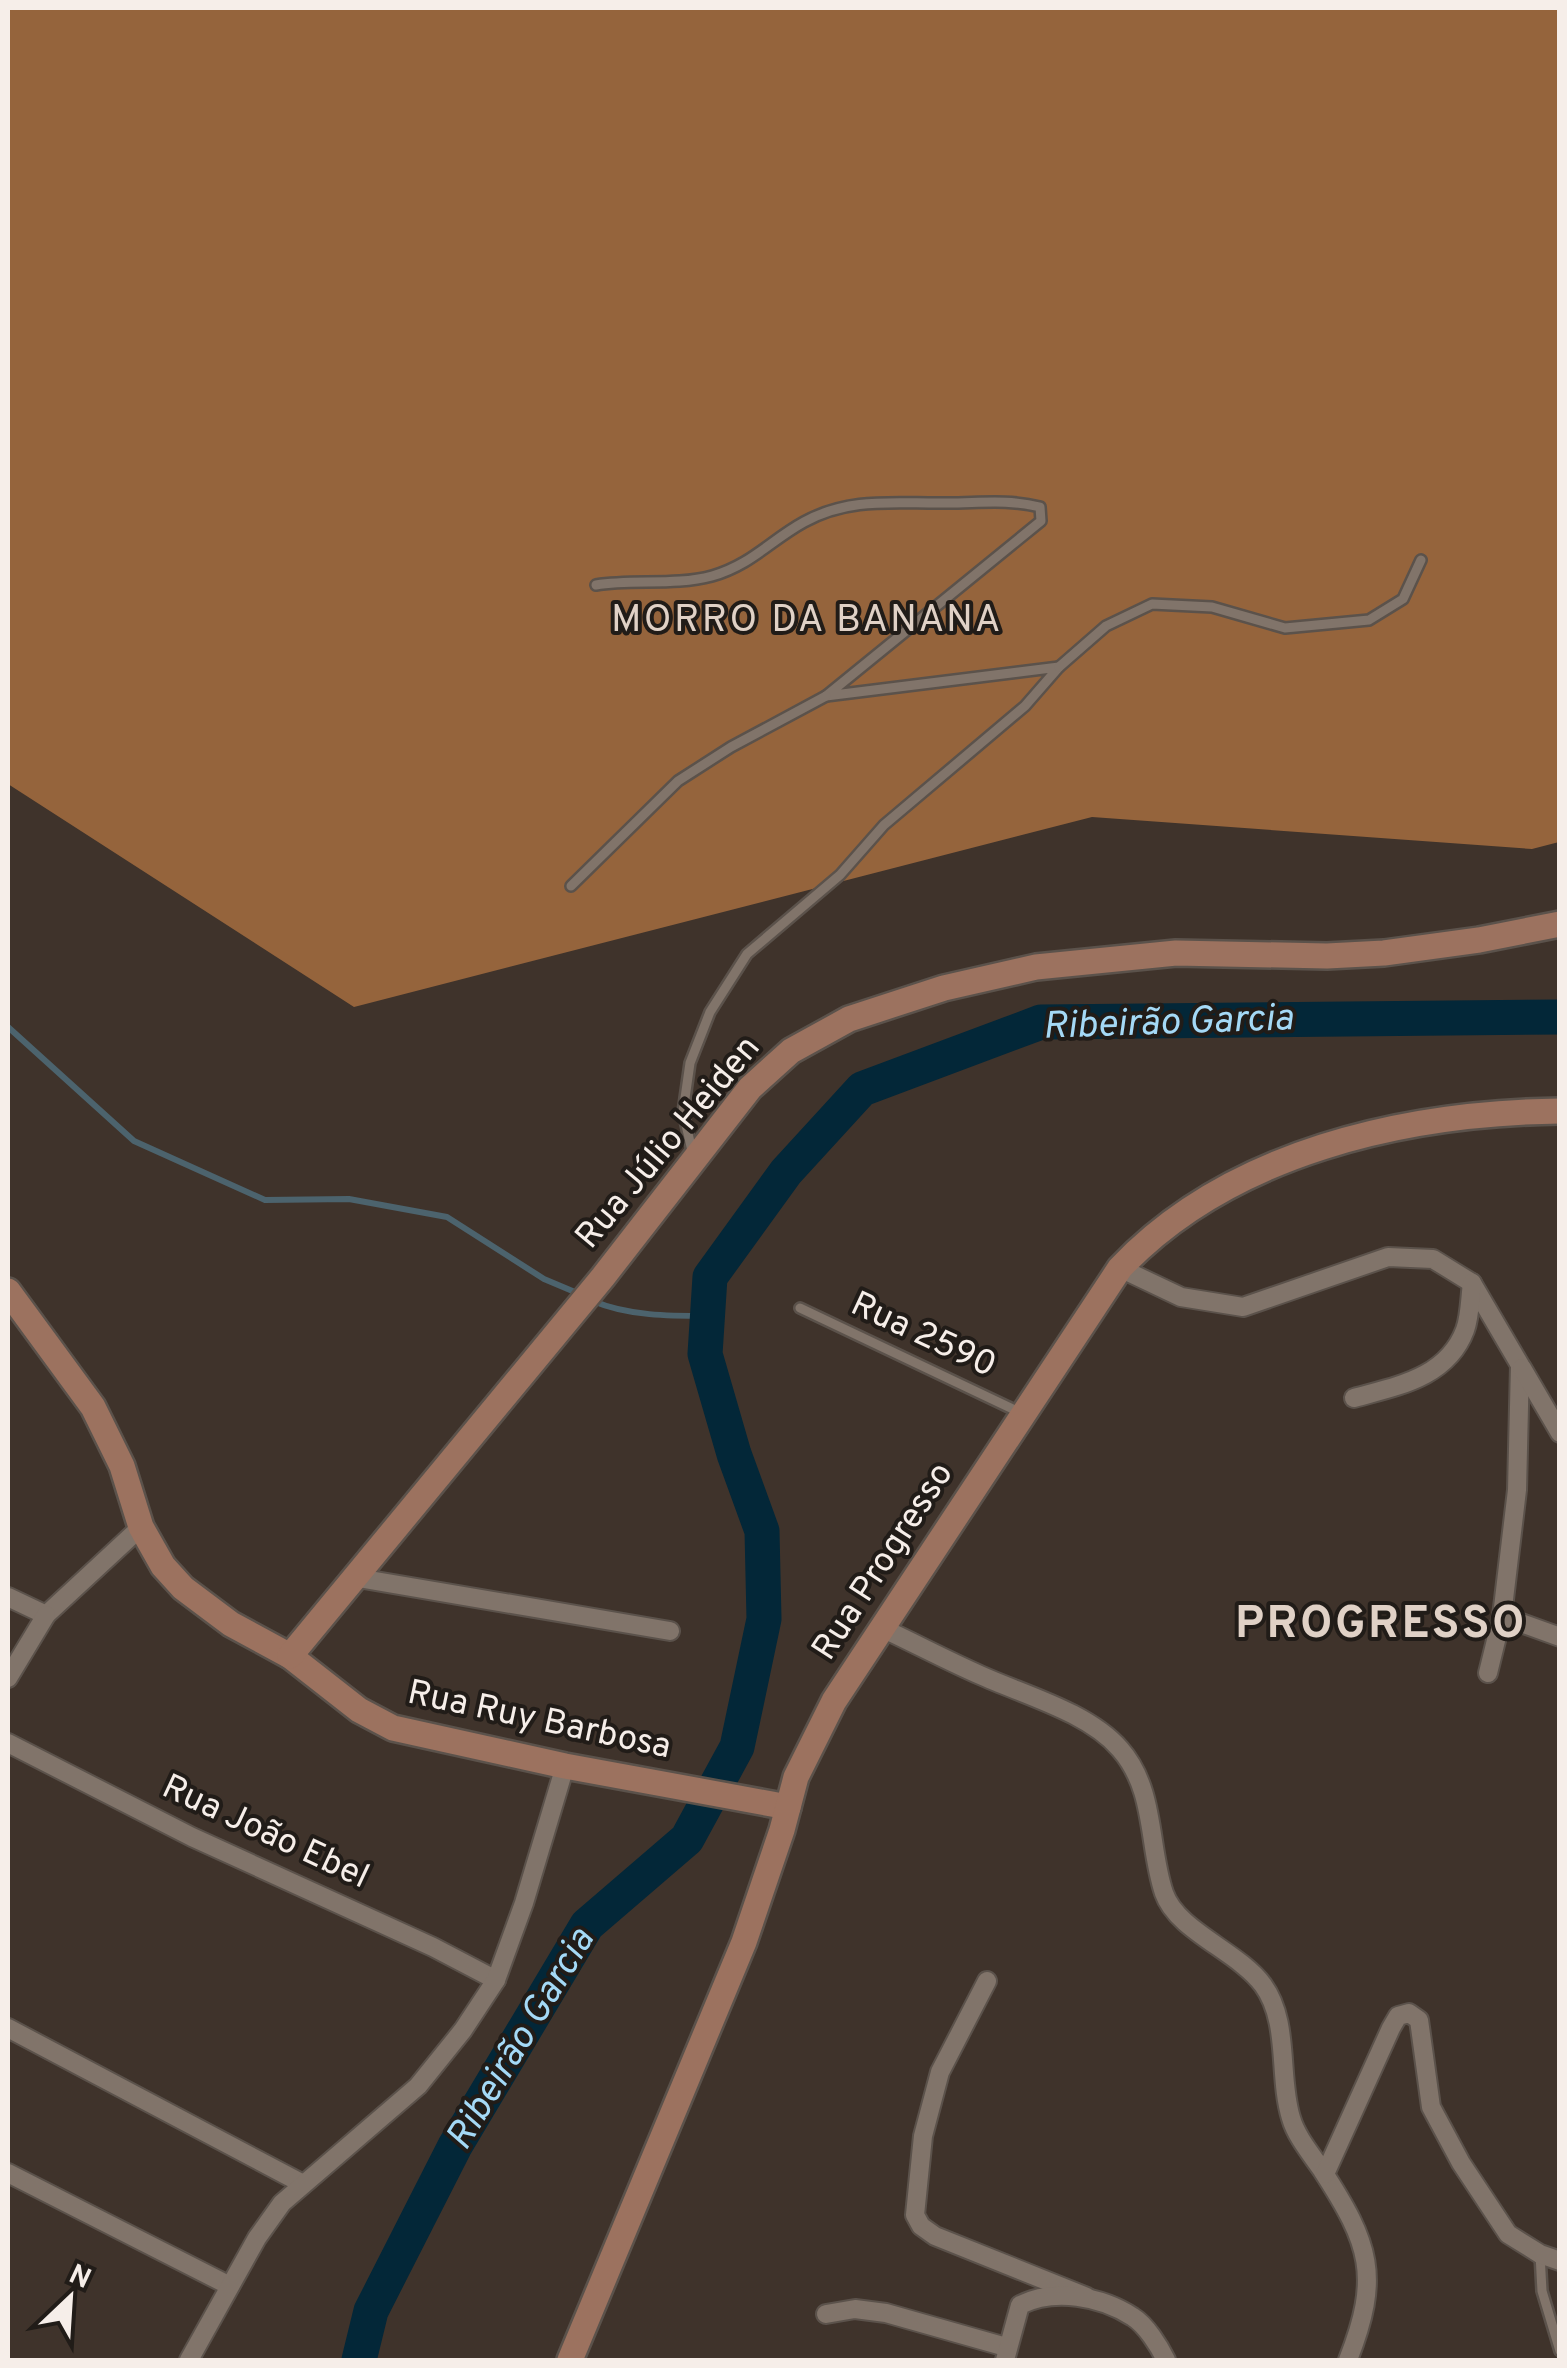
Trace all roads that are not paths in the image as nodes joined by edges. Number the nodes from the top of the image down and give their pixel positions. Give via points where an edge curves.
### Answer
1 (1421, 560) dead end
2 (596, 585) dead end
3 (1059, 667) junction
4 (826, 696) junction
5 (571, 886) dead end
6 (1560, 924) edge
7 (1560, 1111) edge
8 (694, 1163) junction
9 (1120, 1268) junction
10 (1472, 1283) junction
11 (8, 1291) edge
12 (800, 1308) dead end
13 (1520, 1365) junction
14 (1354, 1398) dead end
15 (1022, 1413) junction
16 (1560, 1432) edge
17 (141, 1527) junction
18 (358, 1578) junction
19 (8, 1597) edge
20 (46, 1615) junction
21 (1502, 1616) junction
22 (884, 1629) junction
23 (670, 1632) dead end
24 (1560, 1638) edge
25 (290, 1656) junction
26 (1488, 1673) dead end
27 (8, 1678) edge
28 (8, 1743) edge
29 (565, 1766) junction
30 (788, 1806) junction
31 (496, 1980) junction
32 (987, 1981) dead end
33 (8, 2028) edge
34 (8, 2173) edge
35 (1324, 2174) junction
36 (303, 2184) junction
37 (1540, 2254) junction
38 (1560, 2262) edge
39 (230, 2286) junction
40 (1087, 2297) junction
41 (826, 2314) dead end
42 (1560, 2351) edge
43 (1006, 2354) edge
44 (189, 2360) edge
45 (570, 2360) edge
46 (1166, 2360) edge
47 (1348, 2360) edge

1 - 3 lane via 1403,599 1369,620 1285,628 1212,607 1152,604 1106,626
2 - 4 lane via 710,576 750,561 803,522 875,500 1014,501 1040,508 1041,520
3 - 4 lane
3 - 8 lane via 1025,706 884,825 840,876 747,954 710,1012 690,1064 683,1112
4 - 5 lane via 678,780
6 - 8 street, Rua Júlio Heiden via 1384,953 1136,956 1036,967 944,988 849,1019 792,1051 750,1088
7 - 9 street, Rua Progresso via 1483,1112 1386,1128 1298,1156 1215,1193 1146,1241
8 - 18 street, Rua Júlio Heiden
9 - 10 street via 1181,1297 1242,1307 1388,1256 1433,1259
9 - 15 street, Rua Progresso
10 - 13 street
10 - 14 street via 1466,1330 1449,1357 1419,1380
11 - 17 street, Rua Ruy Barbosa via 93,1407 122,1466
12 - 15 lane, Rua 2590
13 - 16 street
13 - 21 street via 1517,1490
15 - 22 street, Rua Progresso
17 - 20 street
17 - 25 street, Rua Ruy Barbosa via 184,1588
18 - 23 street
18 - 25 street, Rua Júlio Heiden
19 - 20 street
20 - 27 street
21 - 24 street
21 - 26 street
22 - 30 street, Rua Progresso via 834,1701
22 - 35 street via 1078,1717 1120,1749 1143,1788 1164,1895 1182,1919 1266,1988 1279,2027 1291,2119
25 - 29 street, Rua Ruy Barbosa via 359,1710 394,1728
28 - 31 street, Rua João Ebel
29 - 30 street, Rua Ruy Barbosa
29 - 31 street
30 - 45 street, Rua Progresso via 744,1942
31 - 36 street via 418,2086
32 - 40 street via 940,2072 915,2214 935,2236
33 - 36 street
34 - 39 street
35 - 37 street via 1391,2028 1409,2013 1419,2020 1432,2108 1454,2149 1508,2234
35 - 47 street via 1357,2229 1370,2276
36 - 39 street via 282,2203
37 - 38 street
37 - 42 lane via 1542,2290
39 - 44 street
40 - 43 street via 1037,2297 1020,2305
40 - 46 street via 1135,2318
41 - 43 street via 886,2313

